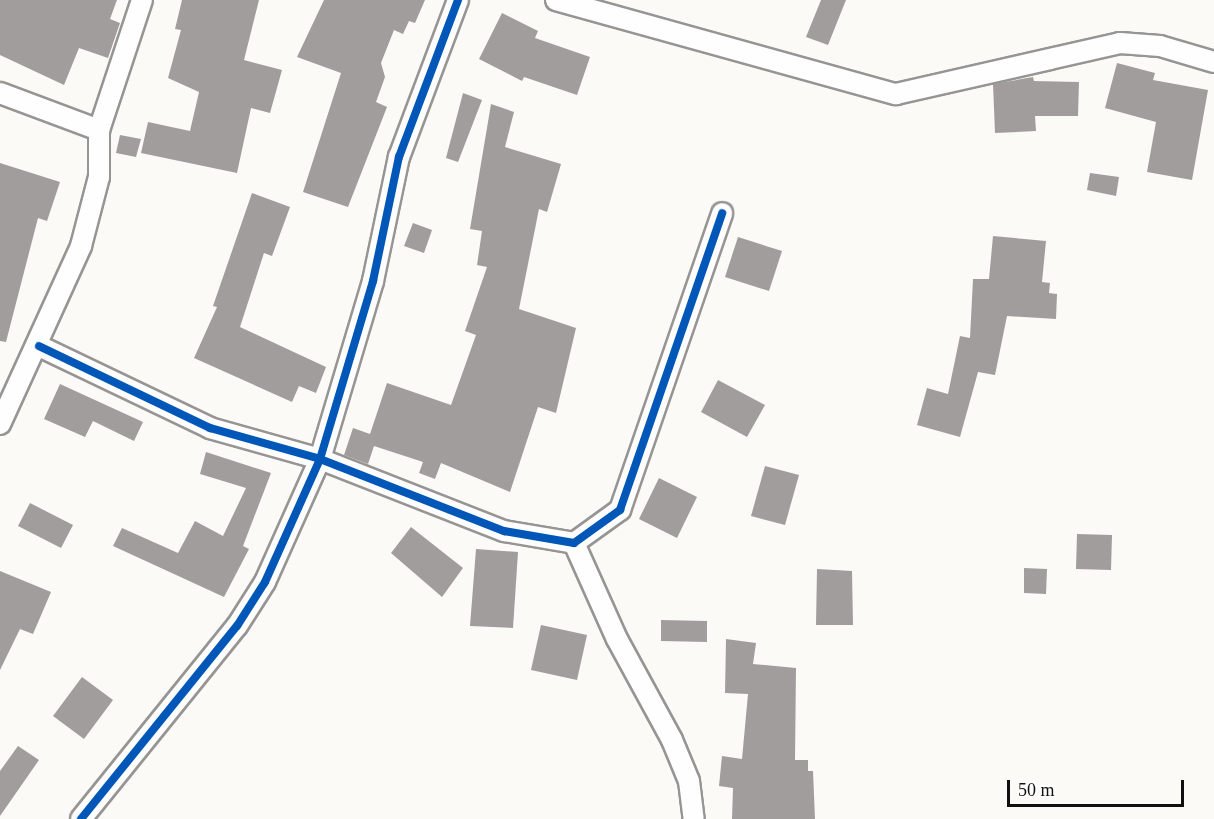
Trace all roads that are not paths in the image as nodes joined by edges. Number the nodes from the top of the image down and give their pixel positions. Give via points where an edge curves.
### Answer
1 (142, 0) edge
2 (458, 0) edge
3 (556, 0) edge
4 (1214, 62) edge
5 (0, 93) edge
6 (99, 130) junction
7 (722, 213) dead end
8 (39, 346) junction
9 (0, 424) edge
10 (320, 459) junction
11 (574, 543) junction
12 (81, 819) edge
13 (694, 819) edge

1 - 6 street
2 - 10 street via 399,157 373,280
3 - 4 street via 696,43 773,56 896,94 1120,43 1160,46
5 - 6 street
6 - 8 street via 99,177 81,246
7 - 11 street via 620,510
8 - 9 street
8 - 10 street via 210,428
10 - 11 street via 504,531
10 - 12 street via 265,582 237,626
11 - 13 street via 616,639 672,740 689,781

